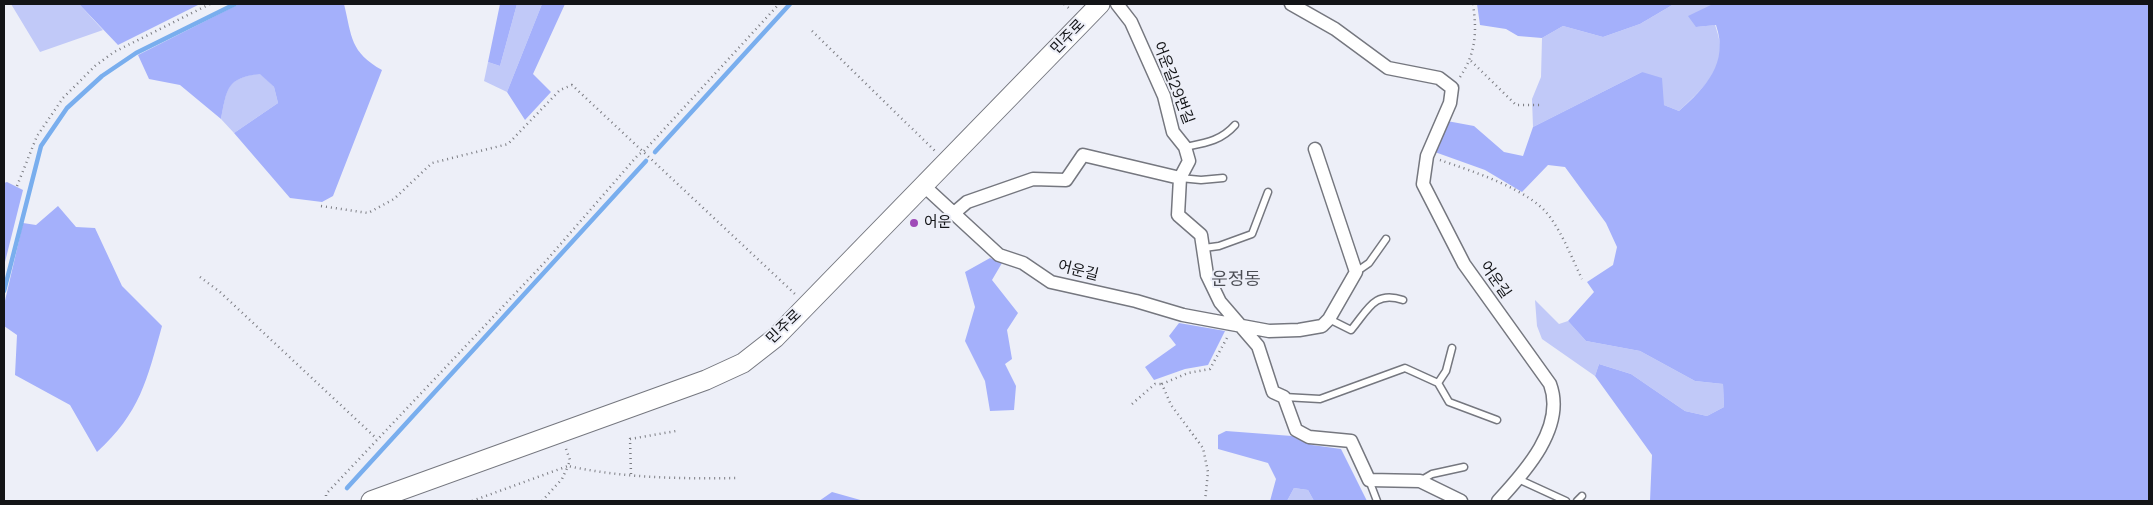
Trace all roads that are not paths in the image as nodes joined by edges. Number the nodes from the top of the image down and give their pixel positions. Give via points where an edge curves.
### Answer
1 (1100, 4) edge
2 (1117, 4) edge
3 (1291, 4) edge
4 (1235, 125) dead end
5 (1185, 147) junction
6 (1315, 149) dead end
7 (1180, 178) junction
8 (1224, 178) dead end
9 (923, 185) junction
10 (1268, 192) dead end
11 (953, 214) junction
12 (1386, 239) dead end
13 (1204, 248) junction
14 (1356, 272) junction
15 (1402, 300) dead end
16 (1329, 319) junction
17 (1244, 327) junction
18 (1452, 348) dead end
19 (1438, 383) junction
20 (1284, 397) junction
21 (1497, 420) dead end
22 (1464, 467) dead end
23 (1518, 479) junction
24 (1369, 480) junction
25 (1420, 481) junction
26 (371, 501) edge
27 (1377, 501) edge
28 (1461, 501) edge
29 (1498, 501) edge
30 (1566, 501) edge

1 - 9 main road, 민주로
2 - 5 street, 어운길29번길 via 1131,22 1164,96 1173,132
3 - 23 street, 어운길 via 1335,29 1388,68 1439,78 1452,88 1450,103 1427,156 1423,184 1464,264 1550,384 1555,398 1547,435
4 - 5 lane, 어운길29번길 via 1215,141
5 - 7 street, 어운길29번길 via 1189,161
6 - 14 street
7 - 8 lane
7 - 11 street via 1083,155 1066,180 1033,179 968,202
7 - 13 street, 어운길29번길 via 1178,215 1201,235
9 - 11 street, 어운길
9 - 26 main road, 민주로 via 775,338 743,363 706,380
10 - 13 lane via 1252,234
11 - 17 street, 어운길 via 999,255 1023,264 1051,282
12 - 14 lane via 1369,263
13 - 17 street, 어운길29번길 via 1206,275 1220,302
14 - 16 street
15 - 16 lane via 1390,296 1379,298 1352,330
16 - 17 street, 어운길 via 1322,326 1299,330 1269,331
17 - 20 street via 1258,346 1273,392
18 - 19 lane via 1446,371
19 - 20 lane via 1405,368 1320,399
19 - 21 lane via 1449,402
20 - 24 street via 1296,430 1309,437 1351,442
22 - 25 lane via 1432,474
23 - 29 street, 어운길
23 - 30 lane
24 - 25 street
24 - 27 lane
25 - 28 street

